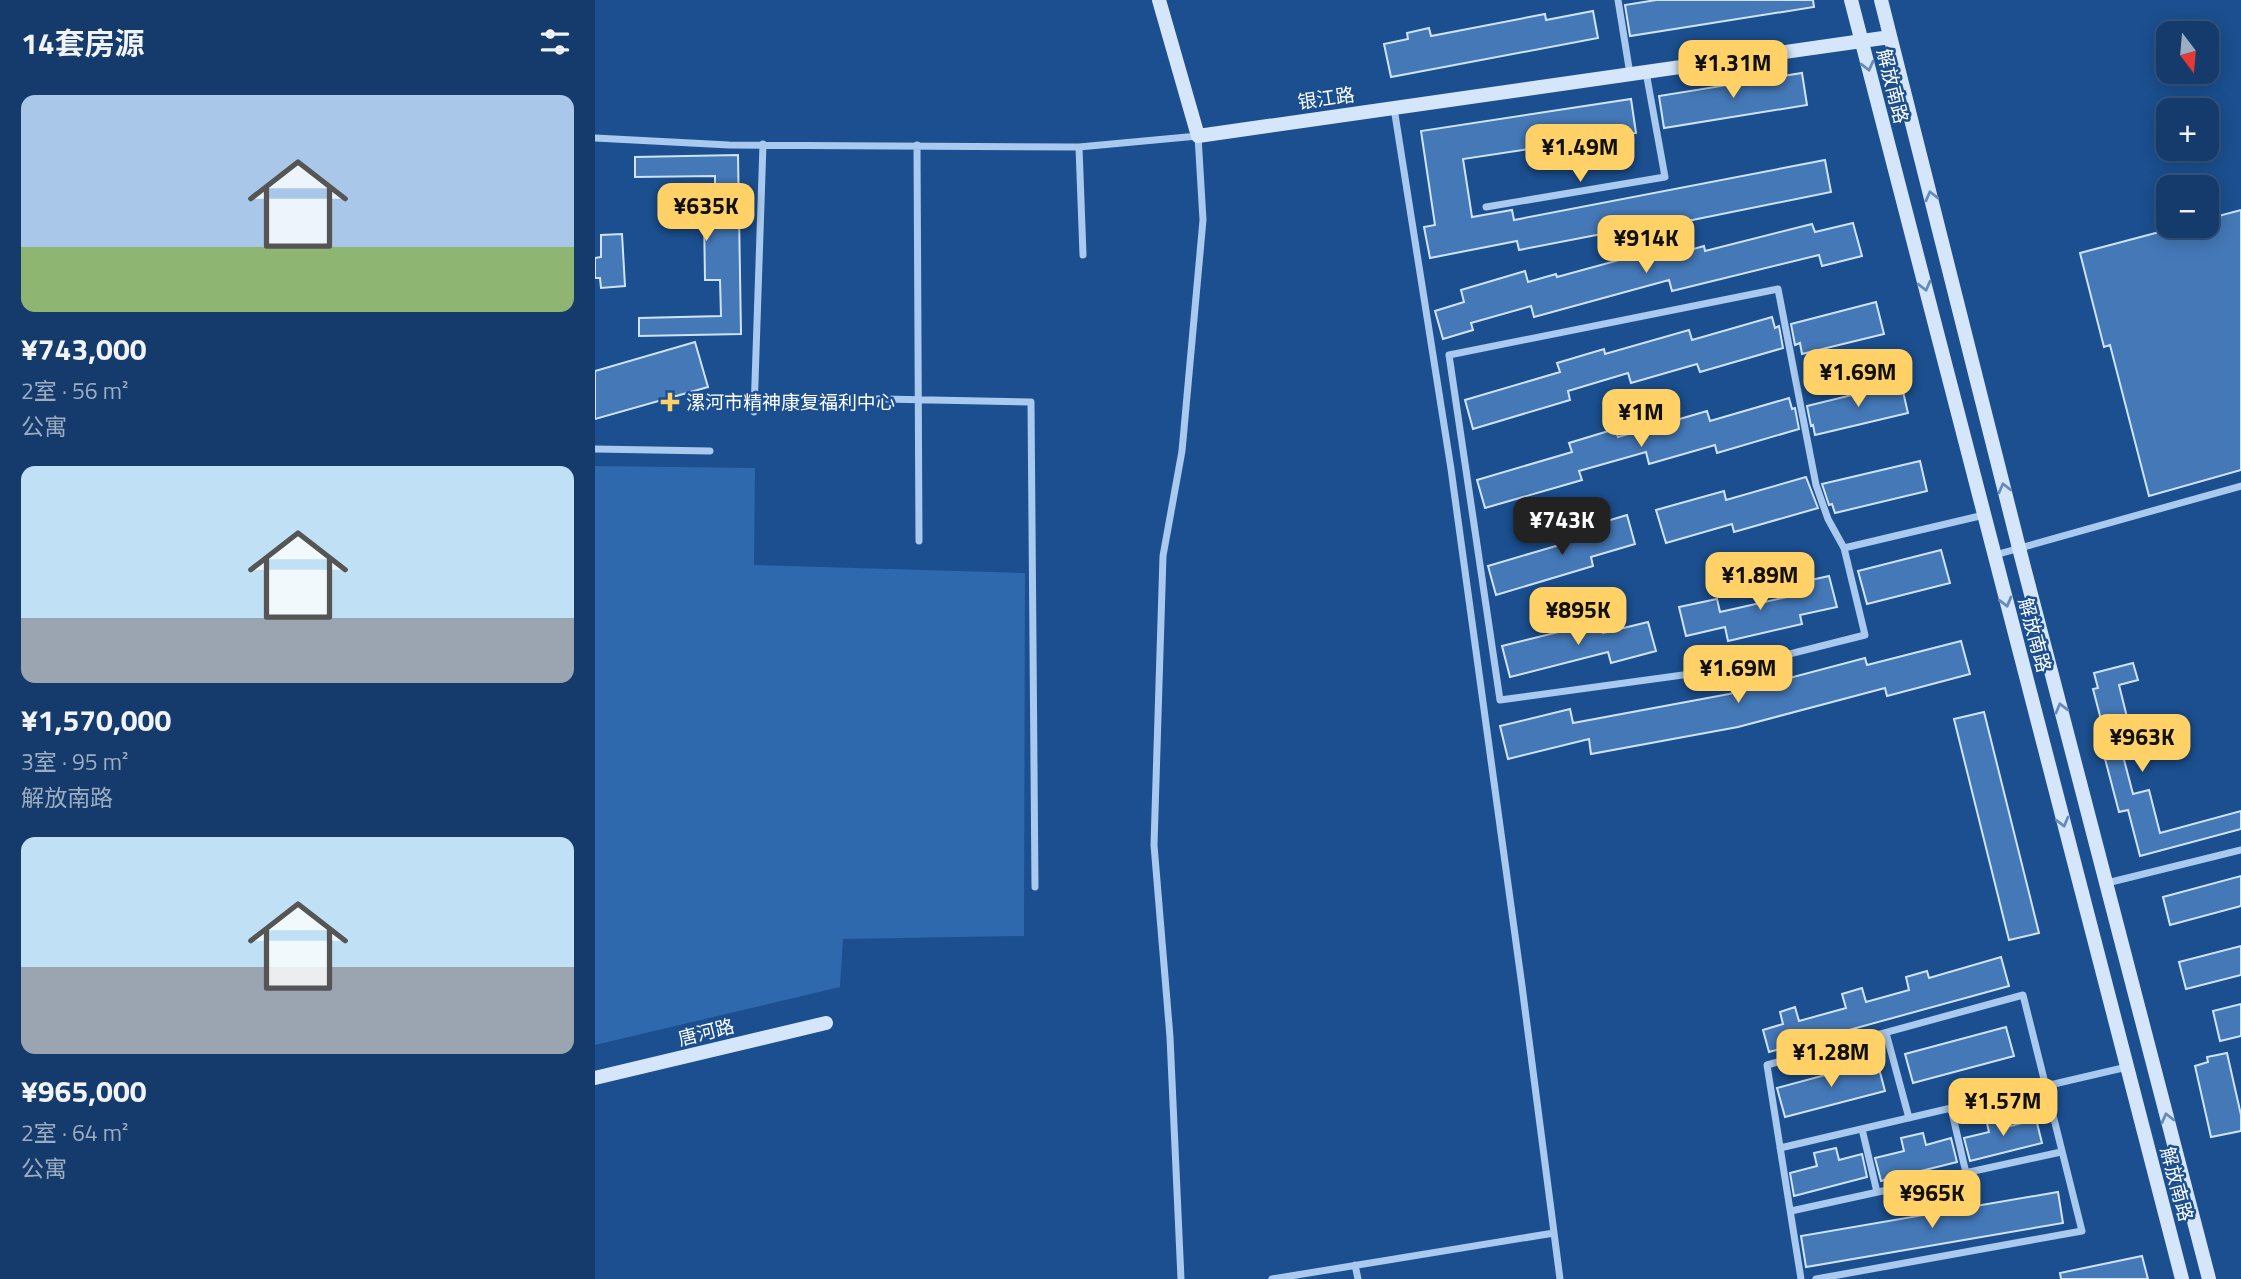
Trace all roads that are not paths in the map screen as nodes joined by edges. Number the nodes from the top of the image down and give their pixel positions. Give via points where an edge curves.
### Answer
1 (1159, 0) edge
2 (1618, 0) edge
3 (1851, 0) edge
4 (1881, 0) edge
5 (1891, 37) junction
6 (1862, 41) junction
7 (1646, 71) junction
8 (1630, 74) junction
9 (1394, 107) junction
10 (1198, 135) junction
11 (595, 138) edge
12 (763, 144) junction
13 (917, 145) junction
14 (1079, 147) junction
15 (1486, 208) dead end
16 (1083, 255) dead end
17 (785, 397) dead end
18 (918, 400) junction
19 (754, 412) dead end
20 (595, 449) edge
21 (710, 451) dead end
22 (2241, 486) edge
23 (1984, 515) junction
24 (919, 541) dead end
25 (1844, 548) junction
26 (2019, 548) junction
27 (1994, 556) junction
28 (2241, 850) edge
29 (2107, 883) junction
30 (1035, 887) dead end
31 (826, 1023) dead end
32 (1886, 1032) junction
33 (2127, 1067) junction
34 (595, 1078) edge
35 (2046, 1086) junction
36 (1951, 1108) junction
37 (1909, 1118) junction
38 (1862, 1129) junction
39 (1780, 1148) junction
40 (2061, 1152) junction
41 (1966, 1173) junction
42 (1877, 1192) junction
43 (1791, 1211) junction
44 (1554, 1233) junction
45 (1355, 1265) junction
46 (1181, 1279) edge
47 (1272, 1279) edge
48 (1357, 1279) edge
49 (1560, 1279) edge
50 (1801, 1279) edge
51 (1815, 1279) edge
52 (2182, 1279) edge
53 (2209, 1279) edge

1 - 10 main road
2 - 8 street
3 - 6 main road, 解放南路
4 - 5 main road, 解放南路
5 - 6 main road, 银江路
26 -> 5 main road, 解放南路
6 - 7 main road, 银江路
6 -> 23 main road, 解放南路
7 - 8 main road, 银江路
7 - 15 street via 1665,177
8 - 9 main road, 银江路
9 - 10 main road, 银江路
9 - 44 street via 1451,469
10 - 14 street, 银江路
10 - 46 street via 1203,220 1182,451 1163,556 1154,845 1170,1037
11 - 12 street, 银江路
12 - 13 street, 银江路
12 - 19 street
13 - 14 street, 银江路
13 - 18 street
14 - 16 street
17 - 18 street
18 - 24 street
18 - 30 street via 1031,402
20 - 21 street
22 - 26 street
23 - 25 street
23 - 27 main road, 解放南路
25 - 25 street via 1816,485 1778,289 1450,355 1500,700 1734,668 1865,635
26 - 27 street
29 -> 26 main road, 解放南路
27 -> 33 main road, 解放南路
28 - 29 street
53 -> 29 main road, 解放南路
31 - 34 main road, 唐河路
32 - 35 street via 2023,995
32 - 37 street
32 - 39 street via 1767,1065
33 - 35 street
33 - 52 main road, 解放南路
35 - 36 street
35 - 40 street
36 - 37 street
36 - 41 street
37 - 38 street
38 - 39 street
38 - 42 street
39 - 43 street
40 - 41 street
40 - 51 street via 2082,1231
41 - 42 street
42 - 43 street
43 - 50 street
44 - 45 street
44 - 49 street
45 - 47 street
45 - 48 street

